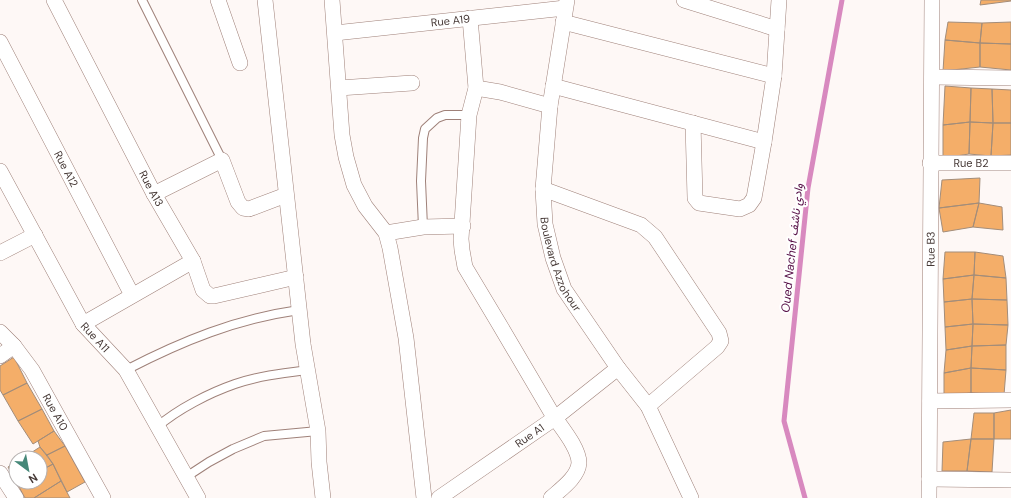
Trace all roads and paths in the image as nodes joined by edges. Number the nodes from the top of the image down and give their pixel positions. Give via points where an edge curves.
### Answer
1 (54, 0) edge
2 (142, 0) edge
3 (218, 0) edge
4 (265, 0) edge
5 (332, 0) edge
6 (684, 0) edge
7 (779, 0) edge
8 (932, 0) edge
9 (565, 10) edge
10 (470, 18) junction
11 (777, 29) junction
12 (335, 33) junction
13 (0, 42) edge
14 (240, 63) dead end
15 (774, 76) junction
16 (932, 77) junction
17 (1011, 78) edge
18 (412, 83) dead end
19 (553, 86) junction
20 (339, 88) junction
21 (476, 88) junction
22 (550, 106) junction
23 (469, 115) junction
24 (693, 123) junction
25 (764, 142) junction
26 (222, 160) junction
27 (930, 163) junction
28 (1011, 164) edge
29 (0, 171) edge
30 (543, 189) junction
31 (154, 194) junction
32 (286, 195) junction
33 (463, 226) junction
34 (423, 227) junction
35 (386, 233) junction
36 (35, 236) junction
37 (0, 253) edge
38 (193, 261) junction
39 (296, 277) junction
40 (132, 295) junction
41 (300, 310) junction
42 (83, 324) junction
43 (0, 332) edge
44 (14, 346) junction
45 (0, 356) edge
46 (618, 368) junction
47 (126, 370) junction
48 (308, 370) junction
49 (1011, 400) edge
50 (930, 401) junction
51 (648, 406) junction
52 (555, 418) junction
53 (157, 426) junction
54 (318, 431) junction
55 (0, 473) edge
56 (186, 477) junction
57 (929, 479) junction
58 (1011, 480) edge
59 (16, 498) edge
60 (103, 498) edge
61 (198, 498) edge
62 (322, 498) edge
63 (424, 498) edge
64 (439, 498) edge
65 (551, 498) edge
66 (690, 498) edge
67 (929, 498) edge

1 - 31 street, Rue A13
2 - 26 lane
3 - 14 street
4 - 32 street
5 - 12 street
6 - 11 street
7 - 11 street
8 - 16 street, Rue B3
9 - 10 street, Rue A19
9 - 15 street
9 - 19 street, Boulevard Azzohour
10 - 12 street, Rue A19
10 - 21 street
11 - 15 street
12 - 20 street
13 - 40 street, Rue A12
15 - 25 street
16 - 17 street
16 - 27 street, Rue B3
18 - 20 street
19 - 22 street, Boulevard Azzohour
19 - 24 street
20 - 35 street via 342,136 349,171 365,206
21 - 22 street
21 - 23 street
22 - 30 street, Boulevard Azzohour
23 - 33 street
23 - 34 lane via 445,115 437,118 426,129 423,138 421,181
24 - 25 street
24 - 25 street via 694,198 699,203 740,209 749,205 754,198
26 - 31 street
26 - 32 street via 238,202 243,208 249,209
27 - 28 street, Rue B2
27 - 50 street, Rue B3
29 - 36 street, Rue A11
30 - 46 street, Boulevard Azzohour via 545,224 564,289
30 - 51 street via 641,225 648,230 719,333 721,341 718,347
31 - 38 street, Rue A13
32 - 39 street
33 - 34 street
33 - 52 street via 461,239 465,267
34 - 35 street
35 - 63 street via 396,273 406,338
36 - 37 street
36 - 42 street, Rue A11
38 - 39 street, Rue A13 via 203,290 210,296
38 - 40 street
39 - 41 street
40 - 42 street
41 - 47 lane via 226,326
41 - 48 street
42 - 47 street, Rue A11
43 - 44 street, Rue A10
44 - 45 street
44 - 60 street, Rue A10 via 32,370
46 - 51 street, Boulevard Azzohour
46 - 52 street, Rue A1
47 - 53 street, Rue A11
48 - 53 lane via 236,384 171,415
48 - 54 street
49 - 50 street
50 - 57 street, Rue B3
51 - 66 street, Boulevard Azzohour
52 - 64 street, Rue A1
52 - 65 street via 576,450 579,465 572,477
53 - 56 street, Rue A11
54 - 56 lane via 264,436 233,449
54 - 62 street
55 - 59 street
56 - 61 street, Rue A11
57 - 58 street
57 - 67 street, Rue B3

